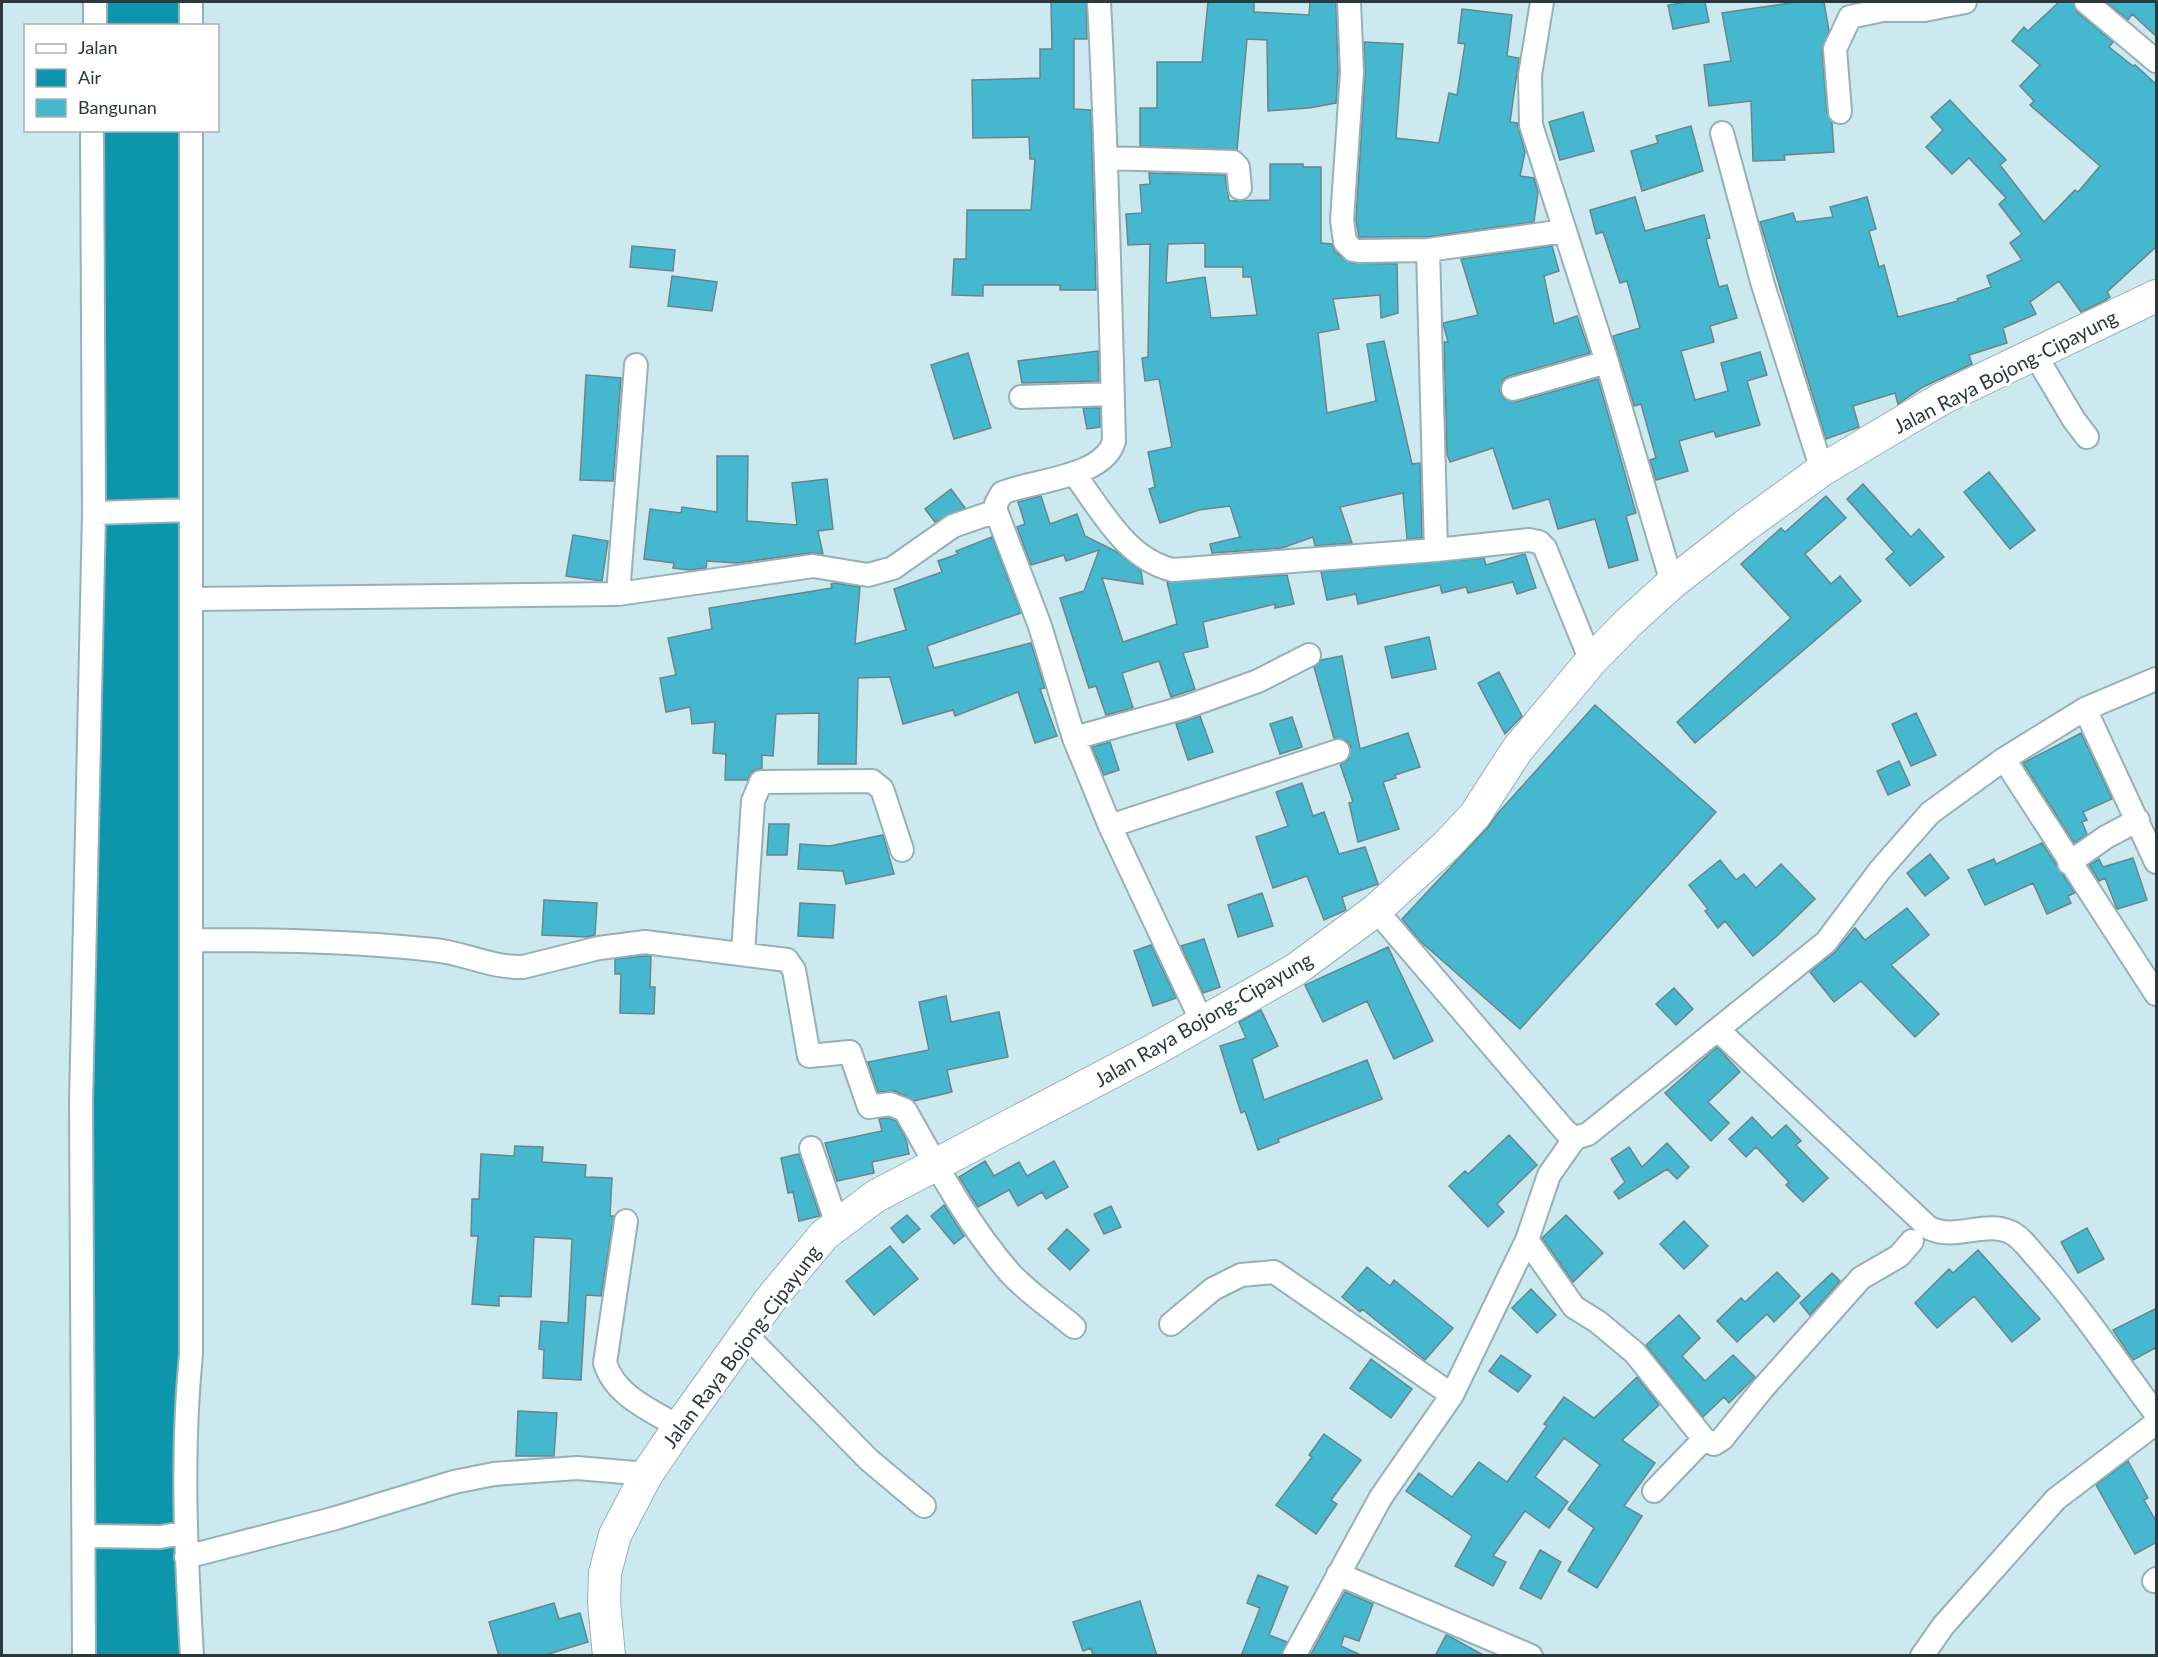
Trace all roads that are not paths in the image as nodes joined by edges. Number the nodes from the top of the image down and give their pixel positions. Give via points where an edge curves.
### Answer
1 (95, 2) edge
2 (191, 2) edge
3 (1099, 2) edge
4 (1349, 2) edge
5 (1542, 2) edge
6 (1965, 2) edge
7 (2086, 2) edge
8 (95, 24) edge
9 (191, 24) edge
10 (2157, 61) edge
11 (1840, 111) dead end
12 (92, 132) edge
13 (191, 132) edge
14 (1722, 133) dead end
15 (1108, 158) junction
16 (1240, 188) dead end
17 (1563, 231) junction
18 (1428, 250) junction
19 (2157, 296) edge
20 (2034, 353) junction
21 (1606, 362) junction
22 (636, 365) dead end
23 (1513, 389) dead end
24 (1113, 394) junction
25 (1021, 397) dead end
26 (2087, 437) dead end
27 (1822, 470) junction
28 (1075, 475) junction
29 (182, 510) junction
30 (996, 511) junction
31 (100, 513) junction
32 (1436, 550) junction
33 (1672, 583) junction
34 (618, 594) junction
35 (192, 599) junction
36 (1309, 655) dead end
37 (1591, 661) junction
38 (2157, 680) edge
39 (2085, 709) junction
40 (1074, 738) junction
41 (1338, 751) dead end
42 (2004, 759) junction
43 (2138, 820) junction
44 (1110, 826) junction
45 (902, 850) dead end
46 (2069, 862) junction
47 (2157, 862) edge
48 (1376, 910) junction
49 (192, 940) junction
50 (742, 953) junction
51 (2157, 994) edge
52 (1202, 1022) junction
53 (1718, 1030) junction
54 (1575, 1138) junction
55 (811, 1148) dead end
56 (936, 1166) junction
57 (626, 1221) dead end
58 (837, 1224) junction
59 (1527, 1240) junction
60 (1912, 1241) dead end
61 (1171, 1324) dead end
62 (1074, 1327) dead end
63 (745, 1334) junction
64 (1452, 1395) junction
65 (2157, 1414) edge
66 (2157, 1423) edge
67 (679, 1427) junction
68 (1704, 1439) junction
69 (647, 1474) junction
70 (1654, 1491) dead end
71 (924, 1506) dead end
72 (184, 1533) junction
73 (85, 1536) junction
74 (186, 1557) junction
75 (1338, 1574) junction
76 (84, 1656) edge
77 (192, 1656) edge
78 (609, 1656) edge
79 (1294, 1656) edge
80 (1531, 1656) edge
81 (1922, 1656) edge

1 - 8 street
2 - 9 street
3 - 15 street
4 - 18 street via 1352,72 1342,197 1343,236 1353,250
5 - 17 street via 1533,44 1529,106 1531,125
6 - 11 street via 1908,11 1883,9 1850,17 1835,49
7 - 10 street
12 - 31 street
13 - 29 street
14 - 27 street via 1763,285
15 - 16 street via 1233,162 1238,167
15 - 24 street
17 - 18 street
17 - 21 street
18 - 32 street
19 - 20 street, Jalan Raya Bojong-Cipayung
20 - 26 street
20 - 27 street, Jalan Raya Bojong-Cipayung via 1941,399
21 - 23 street
21 - 33 street
22 - 34 street
24 - 25 street
24 - 28 street via 1112,447
27 - 33 street, Jalan Raya Bojong-Cipayung
28 - 30 street via 1002,494
28 - 32 street via 1121,538 1156,566 1173,570
29 - 31 street
29 - 35 street
30 - 34 street via 953,526 880,574 857,576 813,566
30 - 40 street via 1040,626
31 - 73 street via 81,1103
32 - 37 street via 1539,542 1545,548
33 - 37 street, Jalan Raya Bojong-Cipayung
34 - 35 street
35 - 49 street
36 - 40 street via 1258,681 1186,707
37 - 48 street, Jalan Raya Bojong-Cipayung via 1517,750 1475,815
38 - 39 street
39 - 42 street
39 - 43 street
40 - 44 street
41 - 44 street
42 - 46 street
42 - 53 street via 1930,813 1826,942
43 - 46 street
43 - 47 street
44 - 52 street
45 - 50 street via 882,789 872,781 761,782 753,801
46 - 51 street
48 - 52 street, Jalan Raya Bojong-Cipayung via 1295,970
48 - 54 street
49 - 50 street via 309,940 425,949 506,968 623,943 662,943
49 - 72 street via 191,1354 185,1424
50 - 56 street via 792,964 809,1056 850,1052 869,1107 890,1104 905,1110
52 - 56 street, Jalan Raya Bojong-Cipayung
53 - 54 street via 1588,1134
53 - 65 street via 1929,1228 1941,1234 1997,1228 2018,1237
54 - 59 street via 1549,1175
55 - 58 street
56 - 58 street, Jalan Raya Bojong-Cipayung via 876,1196
56 - 62 street via 1007,1269
57 - 67 street via 605,1362 609,1375 625,1394
58 - 63 street, Jalan Raya Bojong-Cipayung via 809,1251
59 - 64 street
59 - 68 street via 1574,1307 1635,1353
60 - 68 street via 1899,1256 1861,1278 1722,1439 1714,1444
61 - 64 street via 1213,1289 1241,1275 1274,1272
63 - 67 street, Jalan Raya Bojong-Cipayung
63 - 71 street via 869,1460
64 - 75 street via 1381,1497
66 - 81 street via 2056,1499
67 - 69 street, Jalan Raya Bojong-Cipayung
68 - 70 street
69 - 74 street via 577,1468 494,1474
69 - 78 street, Jalan Raya Bojong-Cipayung via 615,1535 605,1573
72 - 73 street via 160,1537
72 - 74 street
73 - 76 street
74 - 77 street
75 - 79 street
75 - 80 street

